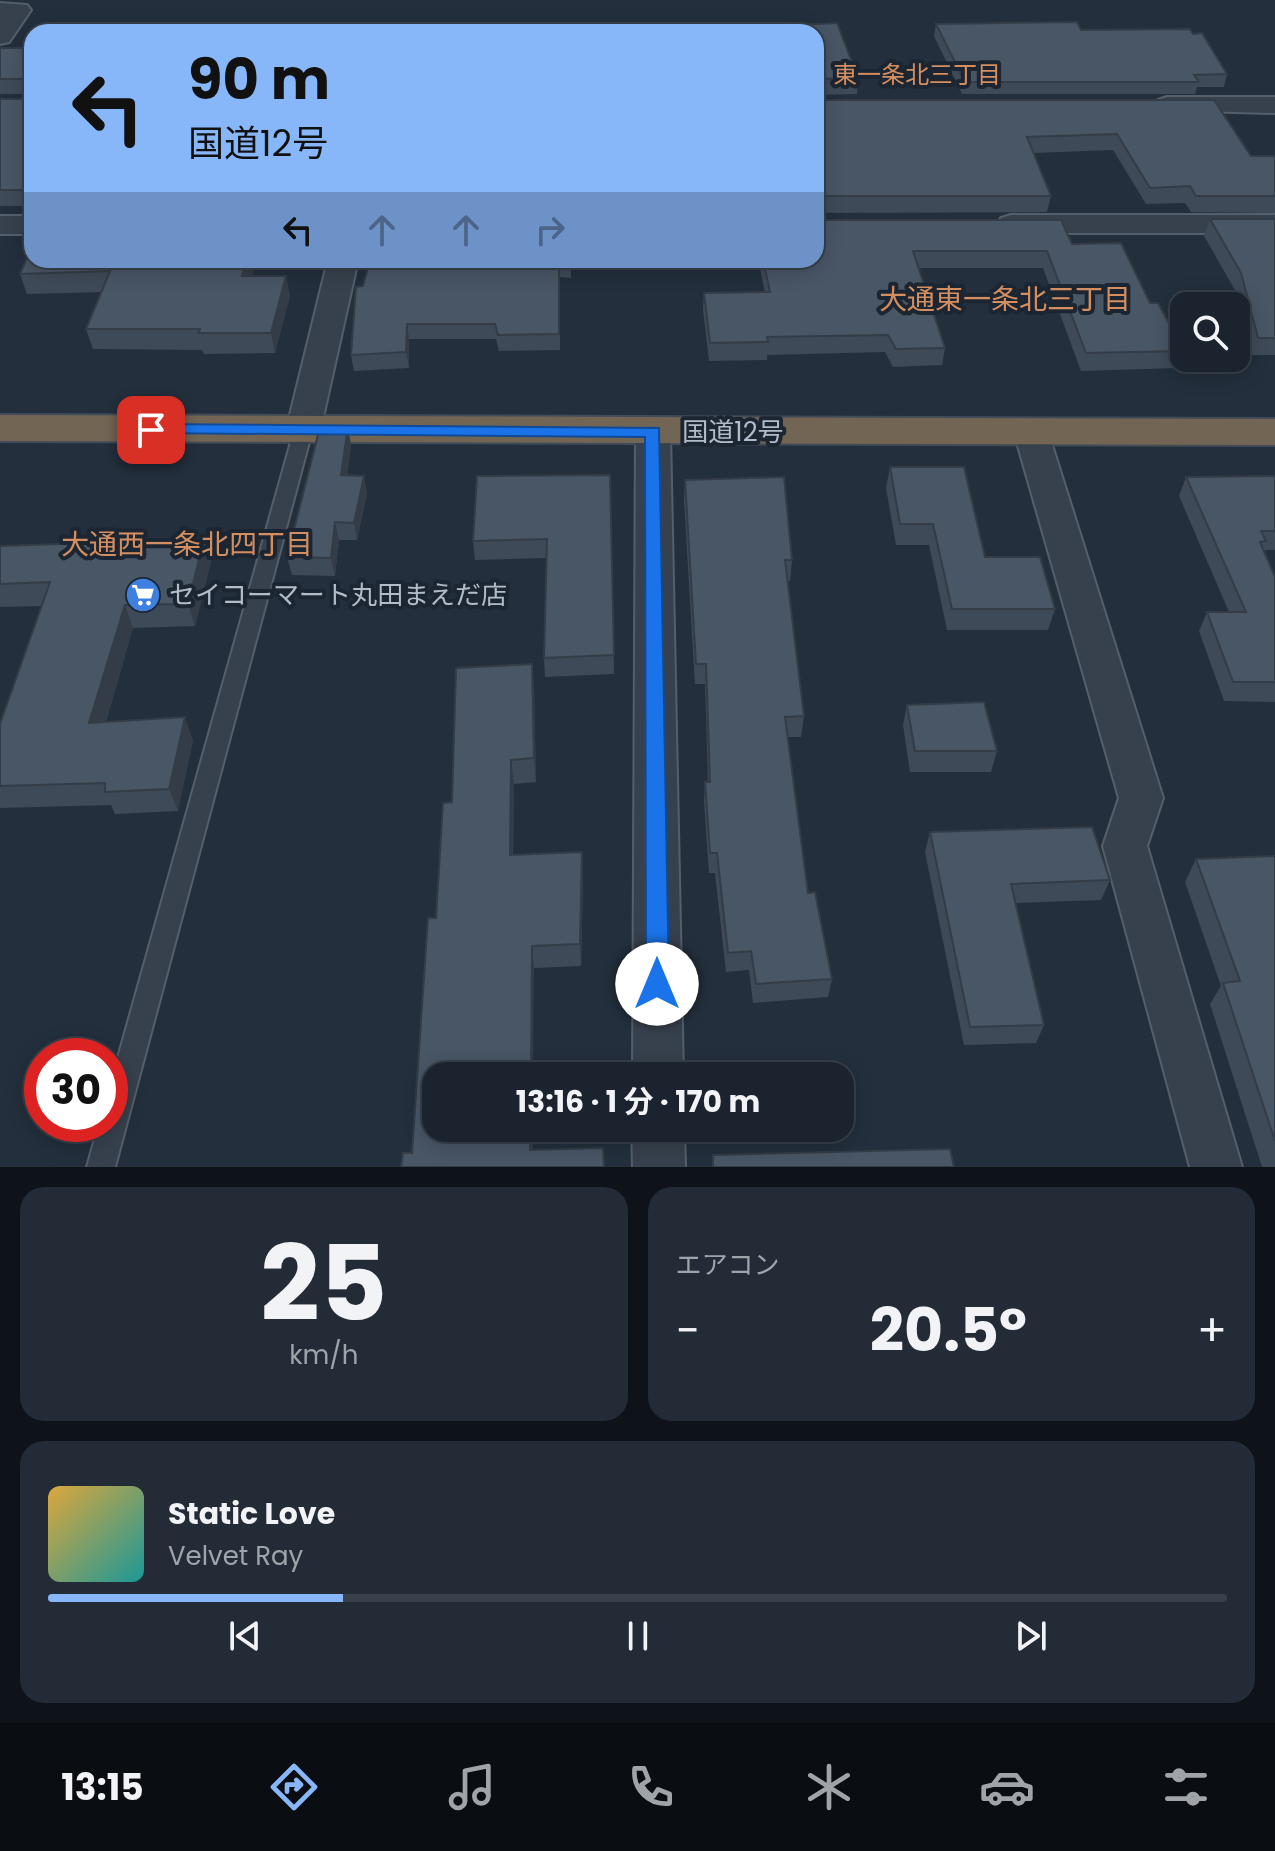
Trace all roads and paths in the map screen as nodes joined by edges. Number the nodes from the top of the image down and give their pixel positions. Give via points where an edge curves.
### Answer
1 (0, 10) edge
2 (0, 37) edge
3 (1148, 105) edge
4 (1275, 105) edge
5 (1275, 224) edge
6 (0, 225) edge
7 (24, 225) edge
8 (982, 225) edge
9 (341, 268) edge
10 (0, 428) edge
11 (303, 431) junction
12 (653, 432) junction
13 (1031, 432) junction
14 (1275, 432) edge
15 (658, 1062) edge
16 (658, 1142) edge
17 (101, 1167) edge
18 (659, 1167) edge
19 (1216, 1167) edge

1 - 2 street via 19,10
3 - 4 street
5 - 8 street
6 - 7 street
9 - 11 street
10 - 11 highway, 国道12号
11 - 12 highway, 国道12号
11 - 17 lane
12 - 13 highway, 国道12号
12 - 15 street
13 - 14 highway, 国道12号
13 - 19 street via 1141,798 1125,846
16 - 18 street

